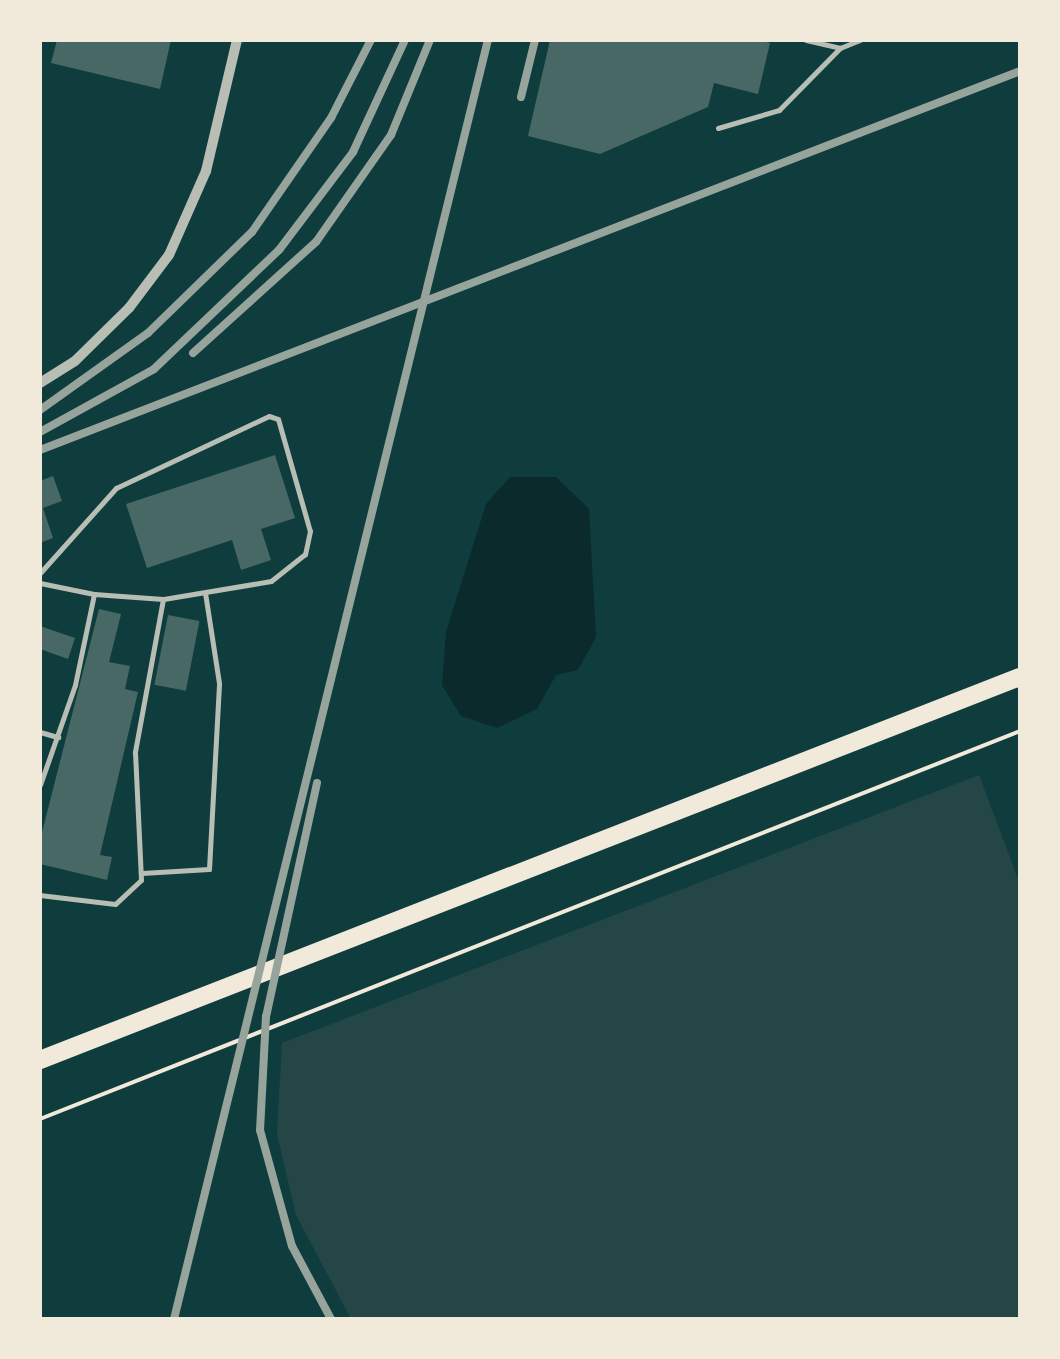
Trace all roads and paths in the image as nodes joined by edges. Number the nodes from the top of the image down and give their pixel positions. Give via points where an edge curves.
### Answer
1 (237, 40) edge
2 (806, 40) edge
3 (860, 40) edge
4 (840, 48) junction
5 (718, 128) dead end
6 (40, 383) edge
7 (40, 574) edge
8 (40, 583) edge
9 (204, 592) junction
10 (94, 594) junction
11 (162, 599) junction
12 (1020, 677) edge
13 (1020, 731) edge
14 (40, 732) edge
15 (58, 736) junction
16 (40, 785) edge
17 (142, 873) junction
18 (40, 895) edge
19 (40, 1060) edge
20 (40, 1119) edge

1 - 6 street via 206,171 168,254 129,308 75,361
2 - 4 lane
3 - 4 lane
4 - 5 lane via 779,110
7 - 9 lane via 116,488 269,416 278,419 310,531 305,554 281,577
8 - 10 lane
9 - 11 lane
9 - 17 lane via 219,683 209,869
10 - 11 lane
10 - 15 lane
11 - 17 lane via 135,752
12 - 19 main road
13 - 20 path
14 - 15 lane
15 - 16 lane
17 - 18 lane via 133,892 115,904

